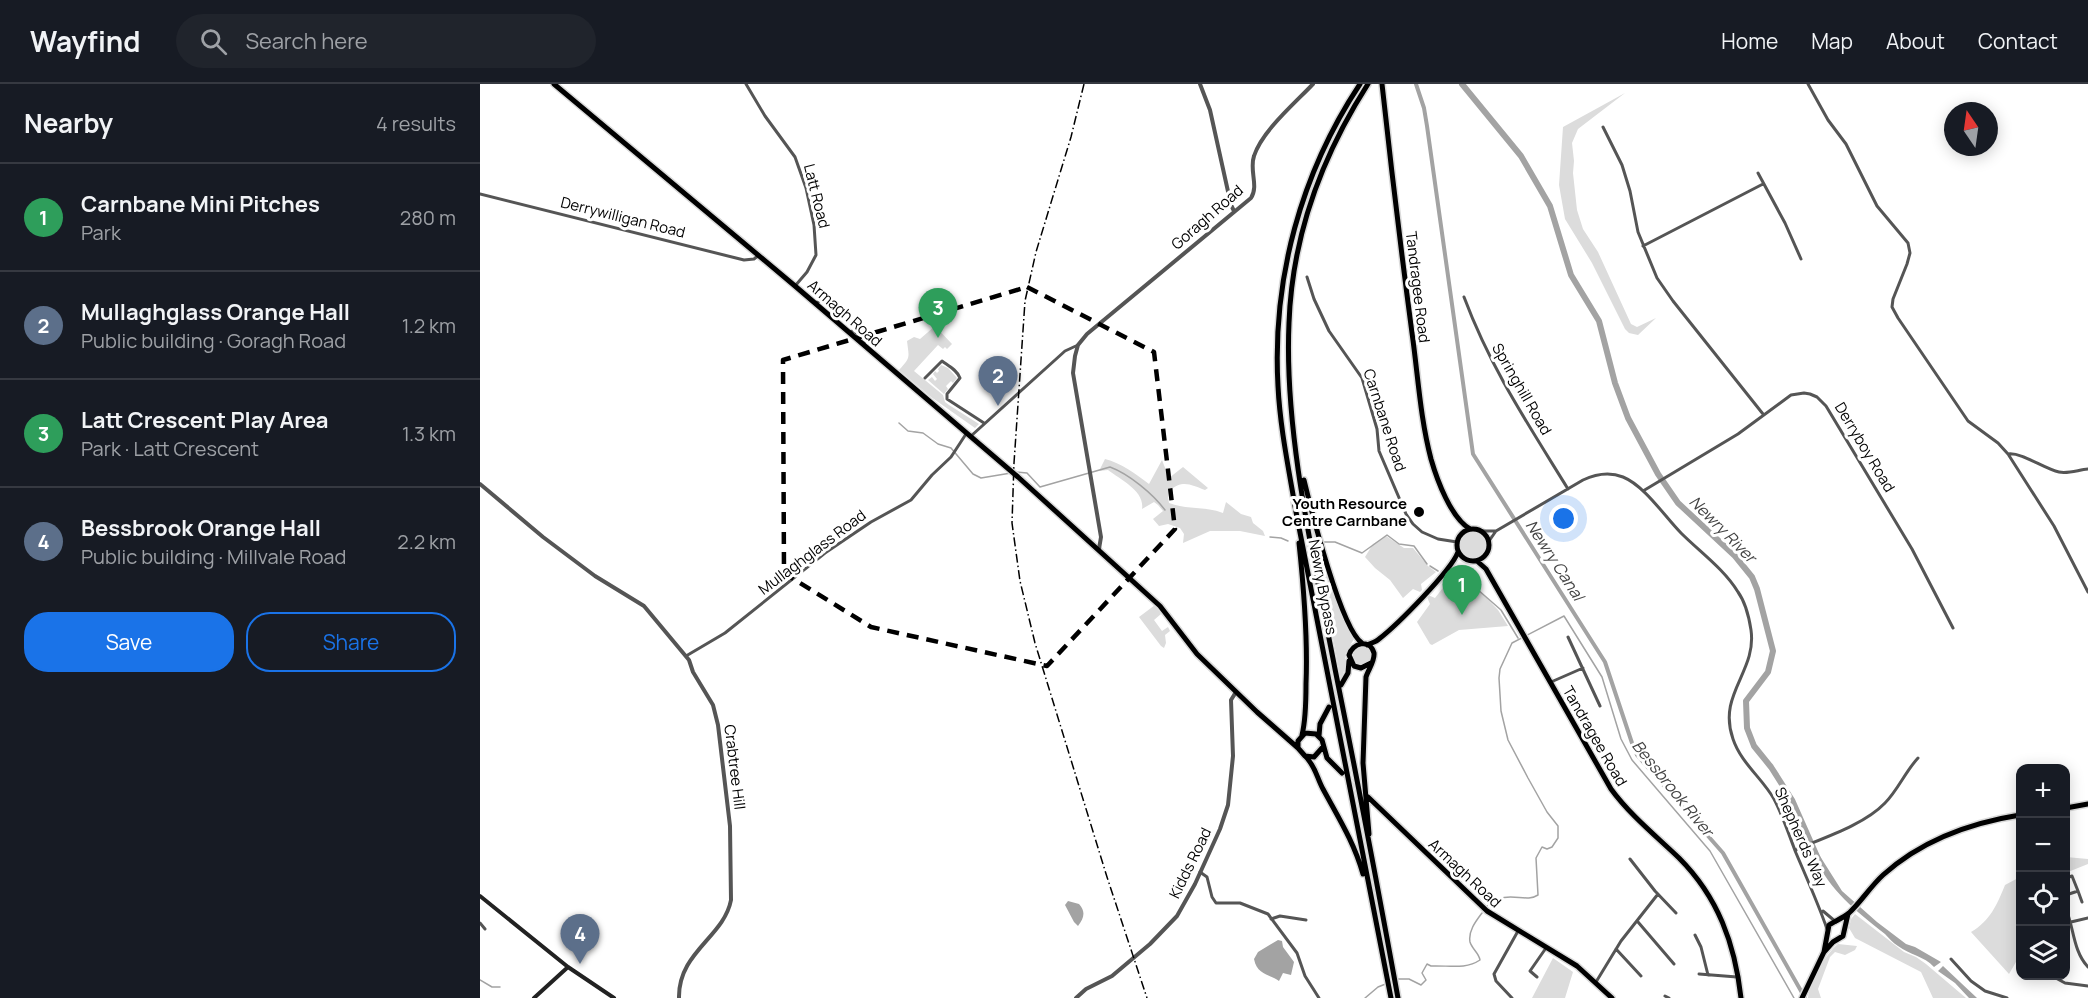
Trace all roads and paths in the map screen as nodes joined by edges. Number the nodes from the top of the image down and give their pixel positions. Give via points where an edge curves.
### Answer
1 (554, 84) edge
2 (746, 84) edge
3 (1200, 84) edge
4 (1313, 84) edge
5 (1360, 84) edge
6 (1368, 84) edge
7 (1382, 84) edge
8 (1808, 84) edge
9 (1603, 127) dead end
10 (1758, 173) dead end
11 (1763, 184) junction
12 (480, 194) edge
13 (1234, 211) junction
14 (1643, 246) junction
15 (759, 255) junction
16 (1801, 259) dead end
17 (1307, 278) dead end
18 (1308, 283) junction
19 (1303, 284) dead end
20 (795, 286) junction
21 (1464, 297) dead end
22 (1078, 345) junction
23 (930, 374) junction
24 (926, 378) dead end
25 (935, 379) dead end
26 (1763, 414) junction
27 (984, 423) junction
28 (969, 434) junction
29 (1296, 447) junction
30 (2008, 454) junction
31 (2088, 469) edge
32 (480, 484) edge
33 (1568, 489) junction
34 (1642, 491) junction
35 (1296, 512) junction
36 (1460, 522) junction
37 (1470, 529) junction
38 (1480, 531) junction
39 (1496, 531) junction
40 (1458, 540) junction
41 (1489, 541) junction
42 (1099, 549) junction
43 (1458, 552) junction
44 (1484, 557) junction
45 (1468, 561) junction
46 (1477, 561) junction
47 (1449, 568) junction
48 (1486, 569) junction
49 (2088, 592) edge
50 (1953, 628) dead end
51 (1568, 637) dead end
52 (1378, 640) junction
53 (1365, 644) junction
54 (1374, 653) junction
55 (686, 656) junction
56 (1349, 659) junction
57 (1371, 663) junction
58 (1583, 668) junction
59 (1361, 669) junction
60 (1348, 674) junction
61 (1550, 683) junction
62 (1341, 685) tunnel mouth
63 (1236, 692) junction
64 (1329, 706) tunnel mouth
65 (1600, 706) dead end
66 (1320, 724) junction
67 (1309, 732) junction
68 (1286, 736) junction
69 (1320, 736) junction
70 (1301, 737) junction
71 (1298, 748) junction
72 (1322, 748) junction
73 (1305, 756) junction
74 (1314, 757) junction
75 (1327, 758) junction
76 (1918, 758) dead end
77 (1342, 773) tunnel mouth
78 (1368, 797) dead end
79 (2088, 804) edge
80 (2070, 807) edge
81 (2016, 816) edge
82 (1795, 850) junction
83 (1371, 859) junction
84 (1630, 859) dead end
85 (1200, 872) junction
86 (2070, 877) edge
87 (2078, 891) junction
88 (1658, 894) junction
89 (2070, 894) edge
90 (480, 896) edge
91 (1371, 898) junction
92 (2082, 902) dead end
93 (1821, 910) junction
94 (1676, 913) dead end
95 (1849, 913) junction
96 (2088, 918) edge
97 (1271, 919) junction
98 (1306, 920) dead end
99 (1638, 922) junction
100 (1836, 922) junction
101 (2071, 922) joint
102 (480, 923) edge
103 (1844, 928) junction
104 (484, 929) dead end
105 (1518, 931) junction
106 (1827, 932) junction
107 (1695, 935) dead end
108 (1836, 940) junction
109 (1546, 948) junction
110 (1616, 949) junction
111 (1824, 952) junction
112 (1950, 959) dead end
113 (1674, 964) dead end
114 (568, 967) junction
115 (2088, 967) edge
116 (1699, 974) dead end
117 (1708, 975) junction
118 (1641, 976) dead end
119 (1537, 977) dead end
120 (1739, 977) junction
121 (2060, 980) edge
122 (1596, 982) junction
123 (2088, 986) edge
124 (534, 998) edge
125 (614, 998) edge
126 (679, 998) edge
127 (1076, 998) edge
128 (1319, 998) edge
129 (1391, 998) edge
130 (1398, 998) edge
131 (1512, 998) edge
132 (1612, 998) edge
133 (1742, 998) edge
134 (1802, 998) edge
135 (2007, 998) edge

1 - 15 highway, Armagh Road
2 - 20 street, Latt Road via 795,157 806,188 816,255
3 - 13 street
4 - 13 street, Goragh Road via 1262,141 1252,160 1254,193
5 - 35 highway, Newry Bypass via 1329,135 1311,177 1290,246 1282,291 1278,385
6 - 29 highway, Newry Bypass via 1323,169 1296,263 1288,351
7 - 36 highway, Tandragee Road via 1426,437 1439,480
8 - 30 street via 1846,144 1877,206 1908,243 1910,253 1893,299 1893,311 1968,421
9 - 14 street via 1626,176
10 - 11 street
11 - 14 street
11 - 16 street
12 - 15 street, Derrywilligan Road via 744,260
13 - 22 street, Goragh Road
14 - 26 street via 1666,292
15 - 20 highway, Armagh Road
17 - 18 street, Carnbane Road
18 - 19 street
18 - 40 street, Carnbane Road via 1329,331 1362,378 1377,429 1379,451 1406,514 1422,532 1438,539
20 - 28 highway, Armagh Road
21 - 33 street, Springhill Road via 1483,346
22 - 27 street, Goragh Road via 1065,351
22 - 42 street via 1073,373 1101,537
23 - 24 street
23 - 25 street
23 - 27 street via 942,361 958,373 960,378 946,394 947,399
26 - 34 street, Derryboy Road via 1738,434
26 - 50 street, Derryboy Road via 1797,393 1810,394 1822,401 1912,549
27 - 28 street, Goragh Road
28 - 42 highway, Armagh Road
28 - 55 street, Mullaghglass Road via 911,500 871,522 725,633
29 - 53 highway via 1334,585 1354,635
29 - 83 highway, Newry Bypass
30 - 31 street via 2059,472
30 - 49 street via 2054,526
32 - 55 street, Crabtree Hill via 595,576 644,606
33 - 34 street, Shepherds Way via 1605,474 1628,479
33 - 39 street, Shepherds Way
34 - 82 street, Shepherds Way via 1728,578 1743,600 1752,644 1731,702 1730,729 1741,755 1773,799
35 - 70 highway via 1307,633 1306,706
35 - 91 highway, Newry Bypass
36 - 37 highway, Tandragee Road
36 - 40 highway
37 - 38 highway
37 - 40 highway
38 - 39 street, Shepherds Way
38 - 41 highway
39 - 41 street, Shepherds Way
40 - 43 highway
41 - 44 highway
42 - 63 highway, Armagh Road via 1160,606 1197,654
43 - 45 highway
43 - 47 highway
44 - 46 highway
44 - 48 highway, Tandragee Road
45 - 46 highway
45 - 47 highway
46 - 48 highway, Tandragee Road
47 - 52 highway
48 - 61 highway, Tandragee Road
51 - 58 street
52 - 53 highway
52 - 54 highway
53 - 54 highway
53 - 56 highway via 1352,648
54 - 57 highway
55 - 126 street, Crabtree Hill via 713,705 718,725 730,822 731,900 723,920 686,967
56 - 59 highway
56 - 60 highway
57 - 59 highway
57 - 83 highway via 1366,677 1363,743
58 - 61 street
58 - 65 street
59 - 60 highway
60 - 62 highway
61 - 120 highway, Tandragee Road via 1617,797 1708,892 1730,938
63 - 68 highway, Armagh Road
63 - 85 street, Kidds Road via 1231,700 1233,756 1228,805
64 - 66 highway
66 - 67 highway
66 - 69 highway
67 - 69 highway
67 - 70 highway
68 - 70 highway
68 - 71 highway, Armagh Road
69 - 72 highway
70 - 71 highway
71 - 73 highway
72 - 74 highway
72 - 75 highway
73 - 74 highway
73 - 91 highway via 1352,841
74 - 75 highway
75 - 77 highway
76 - 82 street via 1877,810
78 - 105 highway, Armagh Road via 1480,905
79 - 80 highway
81 - 95 highway via 1967,826 1920,848 1886,873
82 - 93 street, Shepherds Way
83 - 130 highway, Newry Bypass
84 - 88 street
85 - 97 street via 1207,877 1216,903 1240,903 1265,912
85 - 127 street, Kidds Road via 1168,926 1122,968
86 - 87 street
87 - 89 street
87 - 92 street
88 - 94 street
88 - 99 street
90 - 114 main road
91 - 129 highway, Newry Bypass
93 - 100 street, Shepherds Way
93 - 106 street, Shepherds Way
95 - 100 highway
95 - 103 highway
96 - 101 street
97 - 98 street via 1280,916
97 - 128 street via 1297,953
99 - 110 street
99 - 113 street
100 - 103 highway
100 - 106 highway via 1829,925
101 - 115 street via 2078,952
102 - 104 street
103 - 108 highway
105 - 109 highway, Armagh Road
105 - 131 street via 1494,974
106 - 108 highway
106 - 111 highway
107 - 117 street
108 - 111 highway
109 - 119 street via 1530,971
109 - 122 highway, Armagh Road
110 - 118 street
110 - 122 street
111 - 134 highway
112 - 135 street via 1985,991
114 - 124 main road
114 - 125 main road
116 - 117 street
117 - 120 street
120 - 133 highway, Tandragee Road
121 - 123 street
122 - 132 highway, Armagh Road

